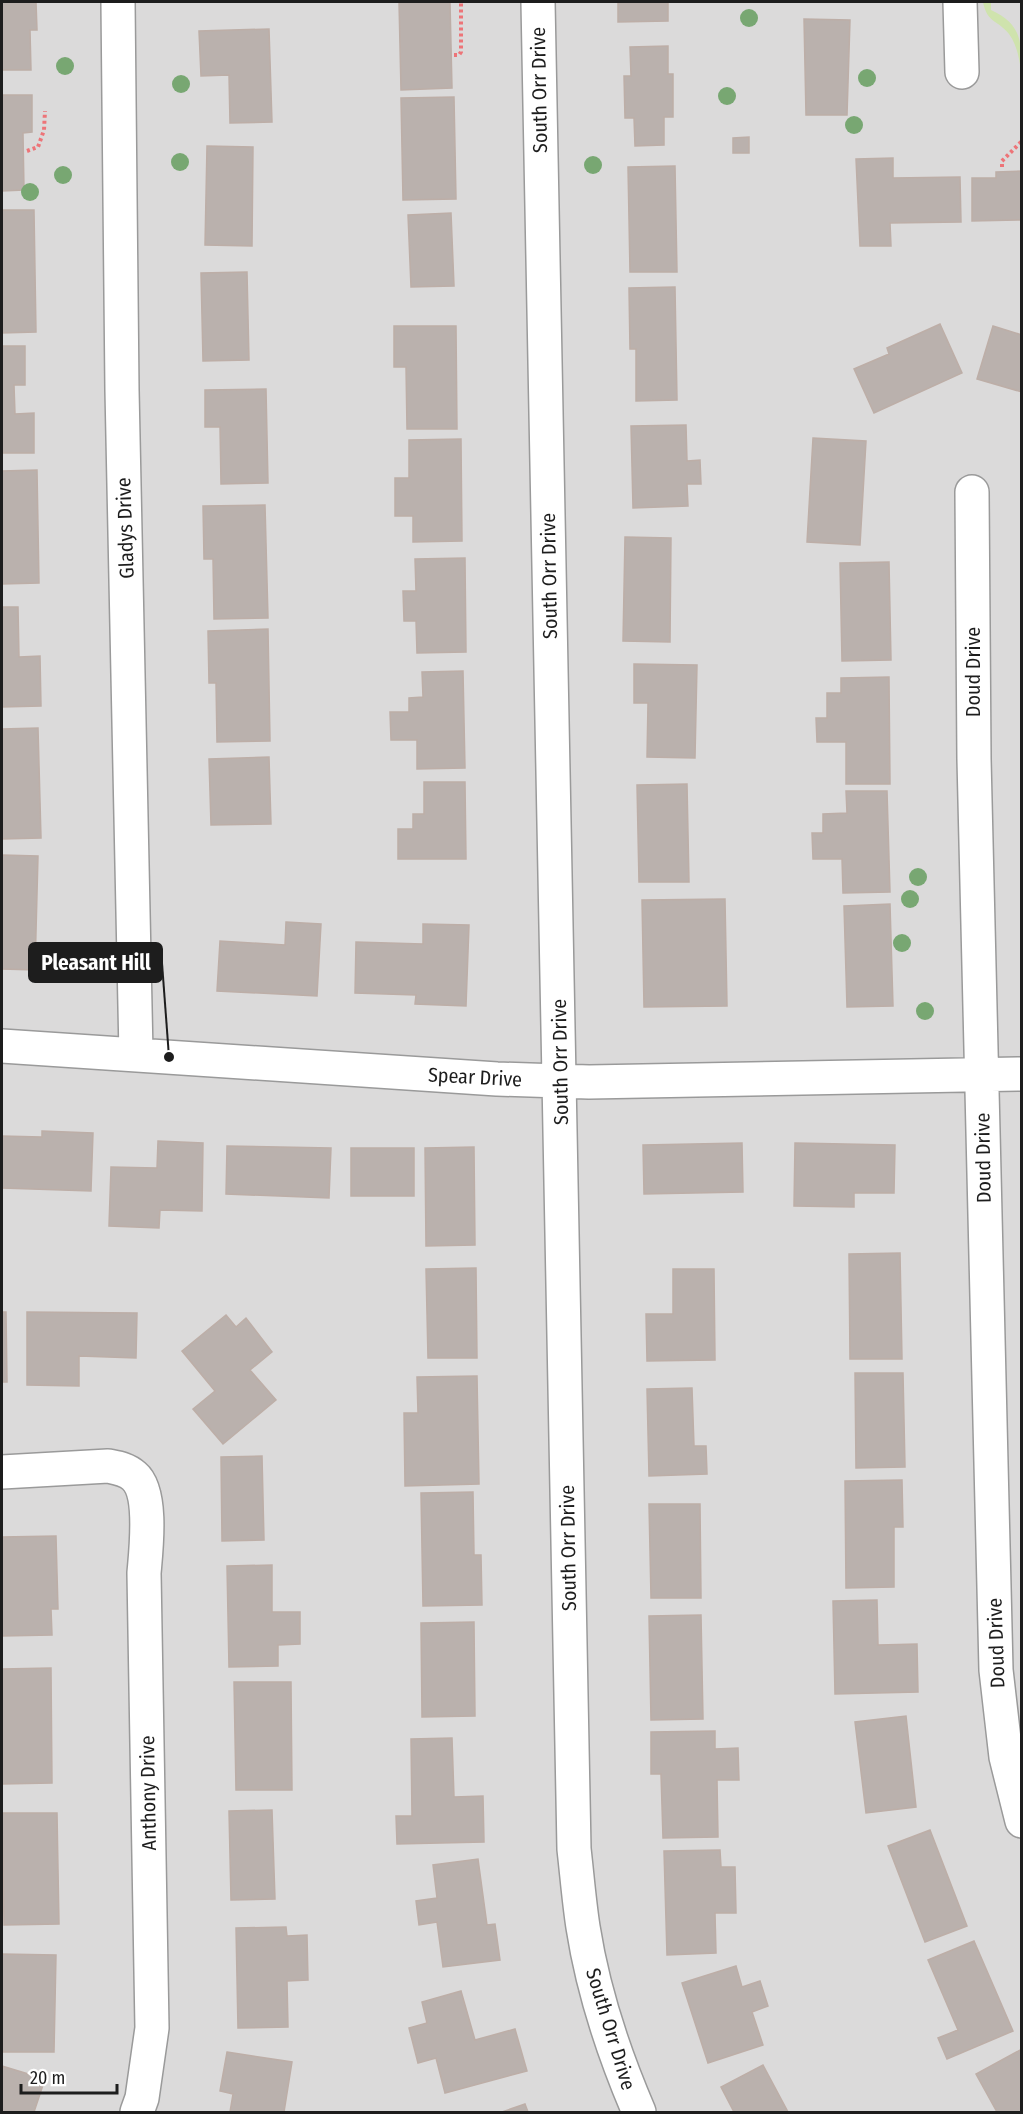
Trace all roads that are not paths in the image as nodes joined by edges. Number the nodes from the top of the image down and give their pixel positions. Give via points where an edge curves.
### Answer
1 (118, 2) edge
2 (538, 2) edge
3 (960, 2) edge
4 (962, 72) dead end
5 (972, 492) dead end
6 (2, 1046) edge
7 (135, 1054) junction
8 (981, 1074) junction
9 (1022, 1074) edge
10 (560, 1081) junction
11 (2, 1472) edge
12 (1022, 1821) edge
13 (137, 2112) edge
14 (639, 2112) edge

1 - 7 street, Gladys Drive
2 - 10 street, South Orr Drive
3 - 4 street
5 - 8 street, Doud Drive
6 - 7 street, Spear Drive
7 - 10 street, Spear Drive
8 - 9 street, Spear Drive
8 - 10 street, Spear Drive
8 - 12 street, Doud Drive via 996,1670 1006,1757
10 - 14 street, South Orr Drive via 574,1849 583,1928 600,2004
11 - 13 street, Anthony Drive via 108,1466 124,1469 141,1488 147,1532 144,1573 152,2028

